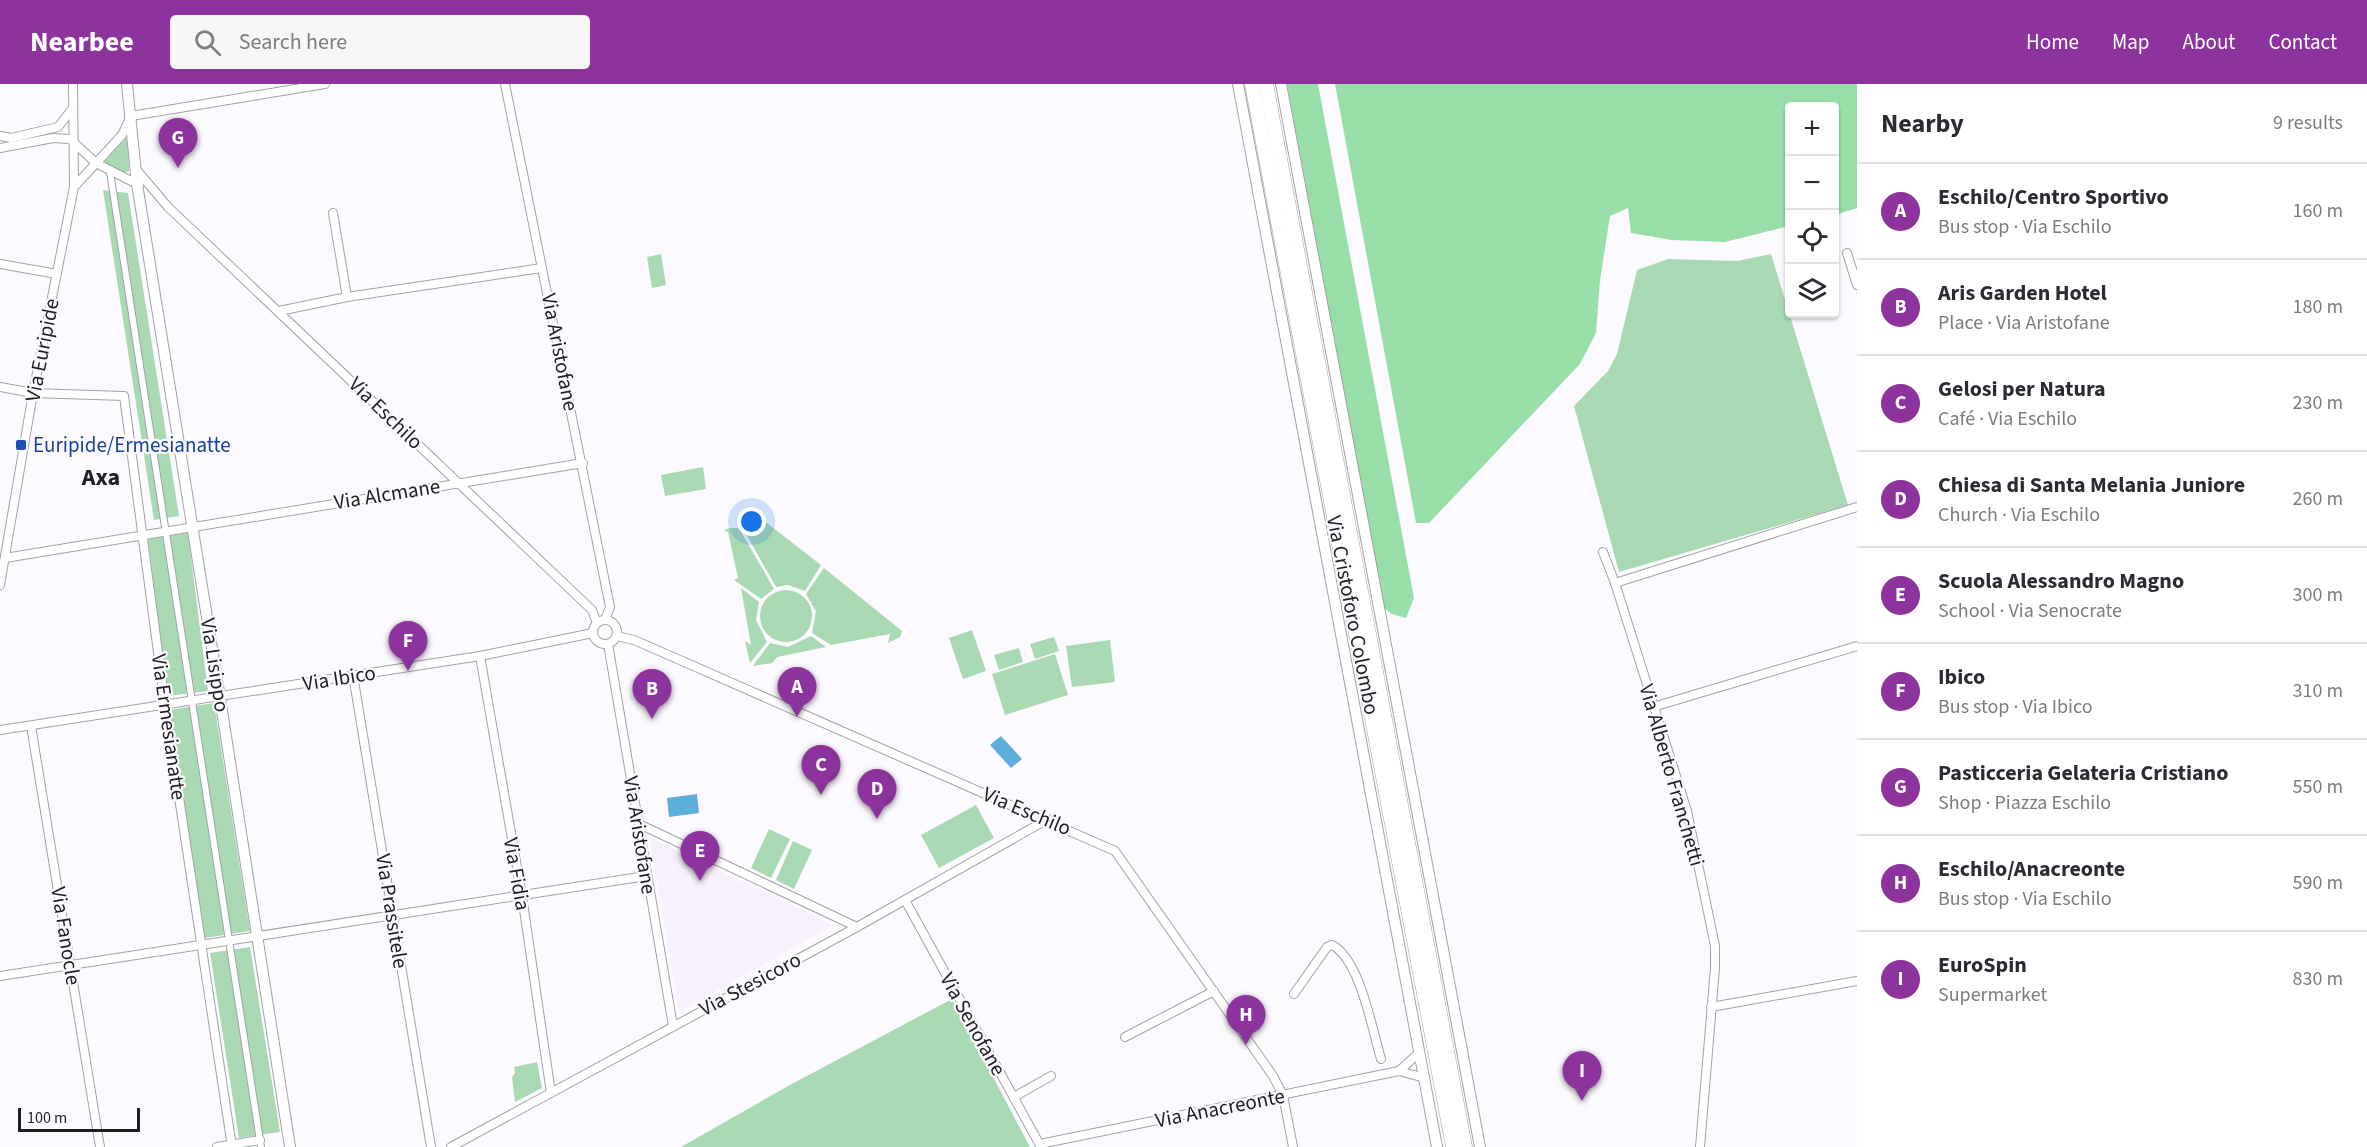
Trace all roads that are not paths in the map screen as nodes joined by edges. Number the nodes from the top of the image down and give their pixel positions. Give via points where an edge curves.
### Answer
1 (73, 84) edge
2 (127, 84) edge
3 (326, 84) edge
4 (505, 84) edge
5 (1238, 84) edge
6 (1252, 84) edge
7 (1266, 84) edge
8 (1281, 84) edge
9 (73, 107) junction
10 (131, 116) junction
11 (0, 138) edge
12 (74, 141) junction
13 (0, 148) edge
14 (96, 163) junction
15 (135, 168) junction
16 (110, 172) junction
17 (124, 178) junction
18 (137, 184) junction
19 (74, 187) junction
20 (168, 207) junction
21 (333, 213) dead end
22 (1847, 253) dead end
23 (0, 264) edge
24 (543, 268) junction
25 (57, 274) junction
26 (1857, 285) edge
27 (347, 297) junction
28 (279, 311) junction
29 (0, 387) edge
30 (33, 393) junction
31 (582, 463) junction
32 (459, 483) junction
33 (1857, 507) edge
34 (192, 526) junction
35 (164, 531) junction
36 (144, 535) junction
37 (1603, 552) dead end
38 (5, 558) junction
39 (1615, 583) junction
40 (0, 585) edge
41 (601, 621) junction
42 (593, 633) junction
43 (617, 636) junction
44 (608, 644) junction
45 (1857, 646) edge
46 (480, 656) junction
47 (353, 675) junction
48 (220, 698) junction
49 (191, 701) junction
50 (165, 705) junction
51 (1653, 707) junction
52 (31, 726) junction
53 (0, 730) edge
54 (1048, 819) junction
55 (639, 825) junction
56 (646, 876) junction
57 (522, 896) junction
58 (905, 900) junction
59 (393, 915) junction
60 (856, 927) junction
61 (256, 937) junction
62 (230, 941) junction
63 (201, 946) junction
64 (70, 965) junction
65 (0, 976) edge
66 (1857, 981) edge
67 (1214, 991) junction
68 (1294, 994) dead end
69 (1711, 1007) junction
70 (673, 1026) junction
71 (1125, 1037) dead end
72 (1420, 1053) junction
73 (1381, 1059) dead end
74 (1399, 1071) junction
75 (1050, 1076) dead end
76 (1425, 1078) junction
77 (551, 1093) junction
78 (1283, 1095) junction
79 (1014, 1096) junction
80 (260, 1144) edge
81 (232, 1146) edge
82 (1040, 1146) edge
83 (99, 1147) edge
84 (217, 1147) edge
85 (290, 1147) edge
86 (431, 1147) edge
87 (452, 1147) edge
88 (1293, 1147) edge
89 (1437, 1147) edge
90 (1454, 1147) edge
91 (1465, 1147) edge
92 (1480, 1147) edge
93 (1700, 1147) edge

1 - 9 street, Via Euripide
2 - 10 street, Via Lisippo
3 - 10 street
4 - 24 street, Via Aristofane
5 - 72 street, Via Cristoforo Colombo
6 - 90 main road, Via Cristoforo Colombo
7 - 91 main road, Via Cristoforo Colombo
8 - 92 street, Via Cristoforo Colombo
9 - 11 street via 58,127
9 - 12 street, Via Euripide
10 - 14 street via 122,135
10 - 15 street, Via Lisippo
12 - 13 street via 52,138
12 - 14 street
12 - 19 street, Via Euripide
14 - 16 street
14 - 19 street
15 - 17 street
15 - 18 street, Via Lisippo
15 - 20 street
16 - 17 street
16 - 35 street
17 - 18 street
18 - 20 street
18 - 34 street, Via Lisippo
19 - 25 street, Via Euripide
20 - 28 street, Via Eschilo
21 - 27 street
22 - 26 street
23 - 25 street
24 - 27 street
24 - 31 street, Via Aristofane
25 - 30 street, Via Euripide
27 - 28 street
28 - 32 street, Via Eschilo
29 - 30 street
30 - 36 street, Via Ermesianatte via 124,396
30 - 38 street, Via Euripide
31 - 32 street, Via Alcmane
31 - 41 street, Via Aristofane via 610,607
32 - 34 street, Via Alcmane
32 - 41 street, Via Eschilo
33 - 39 street
34 - 35 street, Via Alcmane
34 - 48 street, Via Lisippo
35 - 36 street, Via Alcmane
35 - 49 street
36 - 38 street, Via Alcmane
36 - 50 street, Via Ermesianatte
37 - 39 street, Via Alberto Franchetti
38 - 40 street, Via Euripide
39 - 51 street, Via Alberto Franchetti
41 - 42 street
41 - 43 street via 616,626
42 - 44 street via 598,642
42 - 46 street, Via Ibico
43 - 44 street
43 - 54 street, Via Eschilo
44 - 55 street, Via Aristofane
45 - 51 street
46 - 47 street, Via Ibico
46 - 57 street, Via Fidia
47 - 48 street, Via Ibico
47 - 59 street, Via Prassitele
48 - 49 street, Via Ibico
48 - 61 street, Via Lisippo
49 - 50 street, Via Ibico
49 - 62 street
50 - 52 street, Via Ibico
50 - 63 street, Via Ermesianatte
51 - 69 street, Via Alberto Franchetti via 1687,811 1712,928 1715,958
52 - 53 street, Via Ibico
52 - 64 street, Via Fanocle
54 - 58 street, Via Stesicoro
54 - 67 street, Via Eschilo via 1118,853
55 - 56 street, Via Aristofane
55 - 60 street
56 - 57 street
56 - 70 street, Via Aristofane
57 - 59 street
57 - 77 street, Via Fidia
58 - 60 street, Via Stesicoro
58 - 79 street, Via Senofane
59 - 61 street
59 - 86 street, Via Prassitele
60 - 70 street, Via Stesicoro
61 - 62 street
61 - 85 street, Via Lisippo
62 - 63 street
62 - 80 street
63 - 64 street
63 - 81 street, Via Ermesianatte
64 - 65 street
64 - 83 street, Via Fanocle
66 - 69 street
67 - 71 street
67 - 78 street, Via Eschilo
68 - 73 street via 1327,947 1342,950 1356,977
69 - 93 street, Via Alberto Franchetti
70 - 77 street, Via Stesicoro
72 - 74 street, Via Anacreonte
72 - 76 street, Via Cristoforo Colombo
74 - 76 street, Via Anacreonte
74 - 78 street, Via Anacreonte
75 - 79 street
76 - 89 street, Via Cristoforo Colombo
77 - 87 street, Via Stesicoro
78 - 82 street, Via Anacreonte
78 - 88 street, Via Eschilo
79 - 82 street, Via Senofane
80 - 81 street
81 - 84 street

